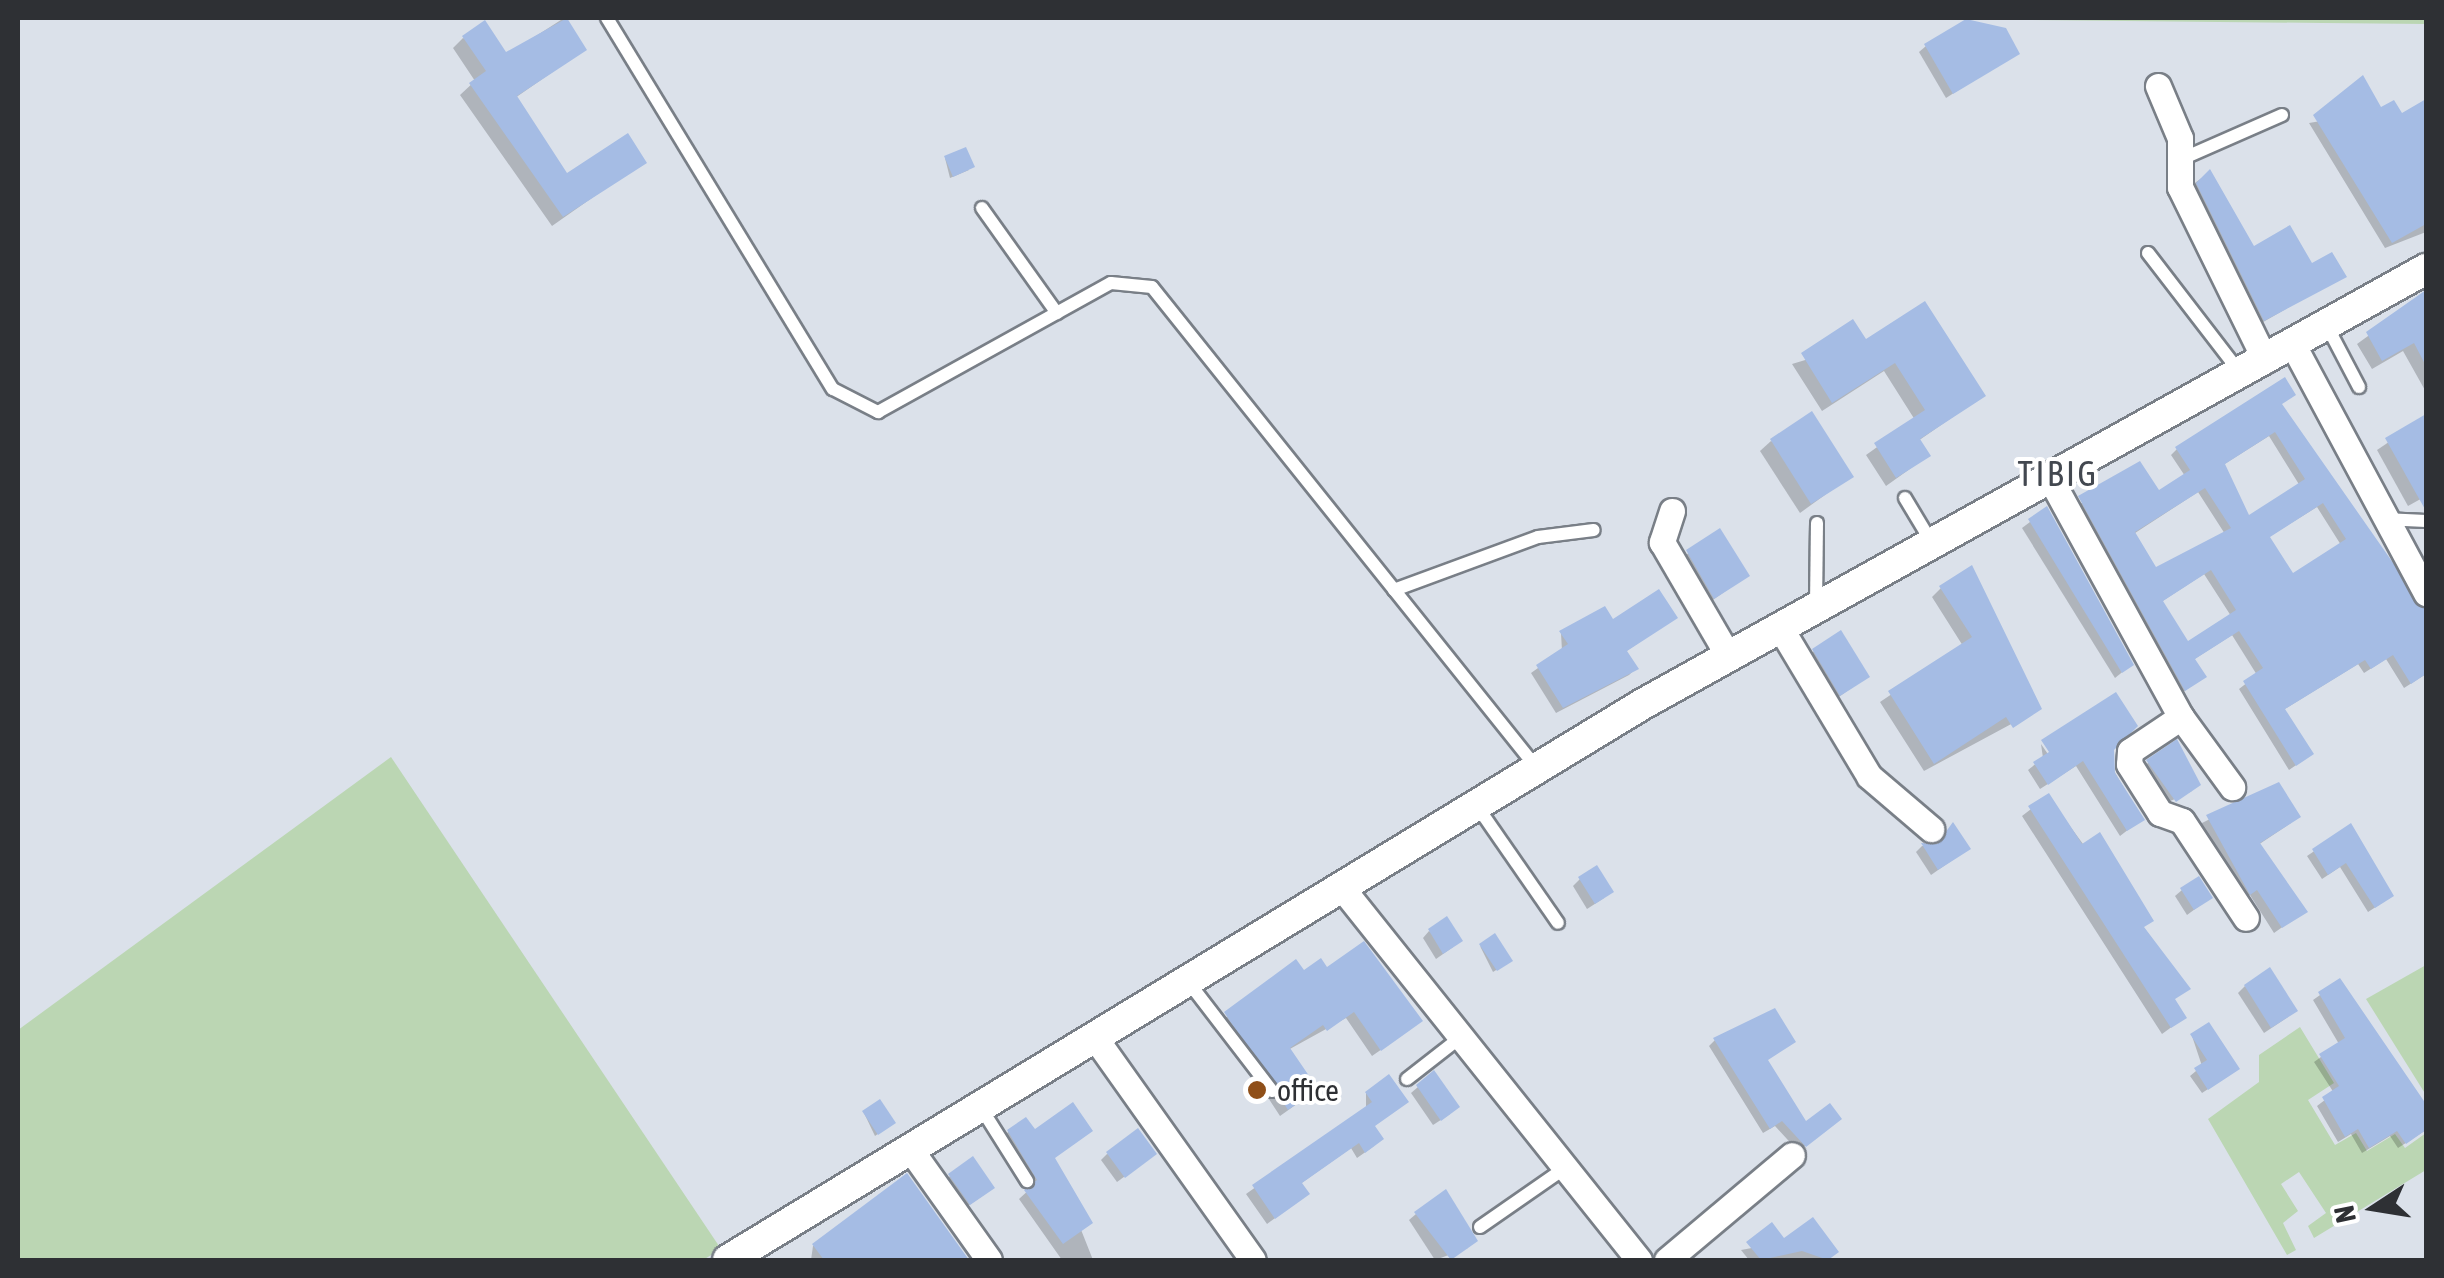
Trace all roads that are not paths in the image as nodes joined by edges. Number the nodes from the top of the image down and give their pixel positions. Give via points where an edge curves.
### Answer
1 (607, 18) edge
2 (2158, 86) dead end
3 (2282, 115) dead end
4 (2184, 158) junction
5 (982, 208) dead end
6 (2148, 253) dead end
7 (2426, 269) edge
8 (1057, 313) junction
9 (2326, 324) junction
10 (2292, 343) junction
11 (2253, 367) junction
12 (2359, 387) dead end
13 (2051, 480) junction
14 (1905, 498) dead end
15 (1672, 511) dead end
16 (2380, 519) junction
17 (2426, 521) edge
18 (1816, 523) dead end
19 (1594, 530) dead end
20 (1933, 545) junction
21 (1394, 590) junction
22 (2426, 593) edge
23 (1817, 609) junction
24 (1781, 628) junction
25 (1730, 657) junction
26 (2181, 717) junction
27 (1536, 767) junction
28 (2232, 786) dead end
29 (1475, 805) junction
30 (1931, 828) dead end
31 (1342, 888) junction
32 (2246, 918) dead end
33 (1558, 923) dead end
34 (1190, 984) junction
35 (1461, 1037) junction
36 (1098, 1042) junction
37 (1407, 1080) dead end
38 (1272, 1091) dead end
39 (983, 1111) junction
40 (912, 1154) junction
41 (1792, 1155) dead end
42 (1565, 1168) junction
43 (1026, 1181) dead end
44 (1480, 1227) dead end
45 (728, 1260) edge
46 (989, 1260) edge
47 (1253, 1260) edge
48 (1639, 1260) edge
49 (1666, 1260) edge

1 - 8 lane via 832,389 878,412
2 - 4 street
3 - 4 lane
4 - 11 street via 2180,186
5 - 8 lane
6 - 11 lane
7 - 9 street
8 - 21 lane via 1111,284 1152,288
9 - 10 street
9 - 12 lane
10 - 11 street
10 - 16 street
11 - 13 street
13 - 20 street
13 - 26 street
14 - 20 lane
15 - 25 street via 1662,542
16 - 17 lane
16 - 22 street
18 - 23 lane
19 - 21 lane via 1538,537
20 - 23 street
21 - 27 lane
23 - 24 street
24 - 25 street
24 - 30 street via 1869,776
25 - 27 street
26 - 28 street
26 - 32 street via 2127,760 2160,813 2182,821
27 - 29 street
29 - 31 street
29 - 33 lane
31 - 34 street
31 - 35 street
34 - 36 street
34 - 38 lane
35 - 37 lane
35 - 42 street
36 - 39 street
36 - 47 street
39 - 40 street
39 - 43 lane
40 - 45 street
40 - 46 street
41 - 49 street
42 - 44 lane
42 - 48 street

